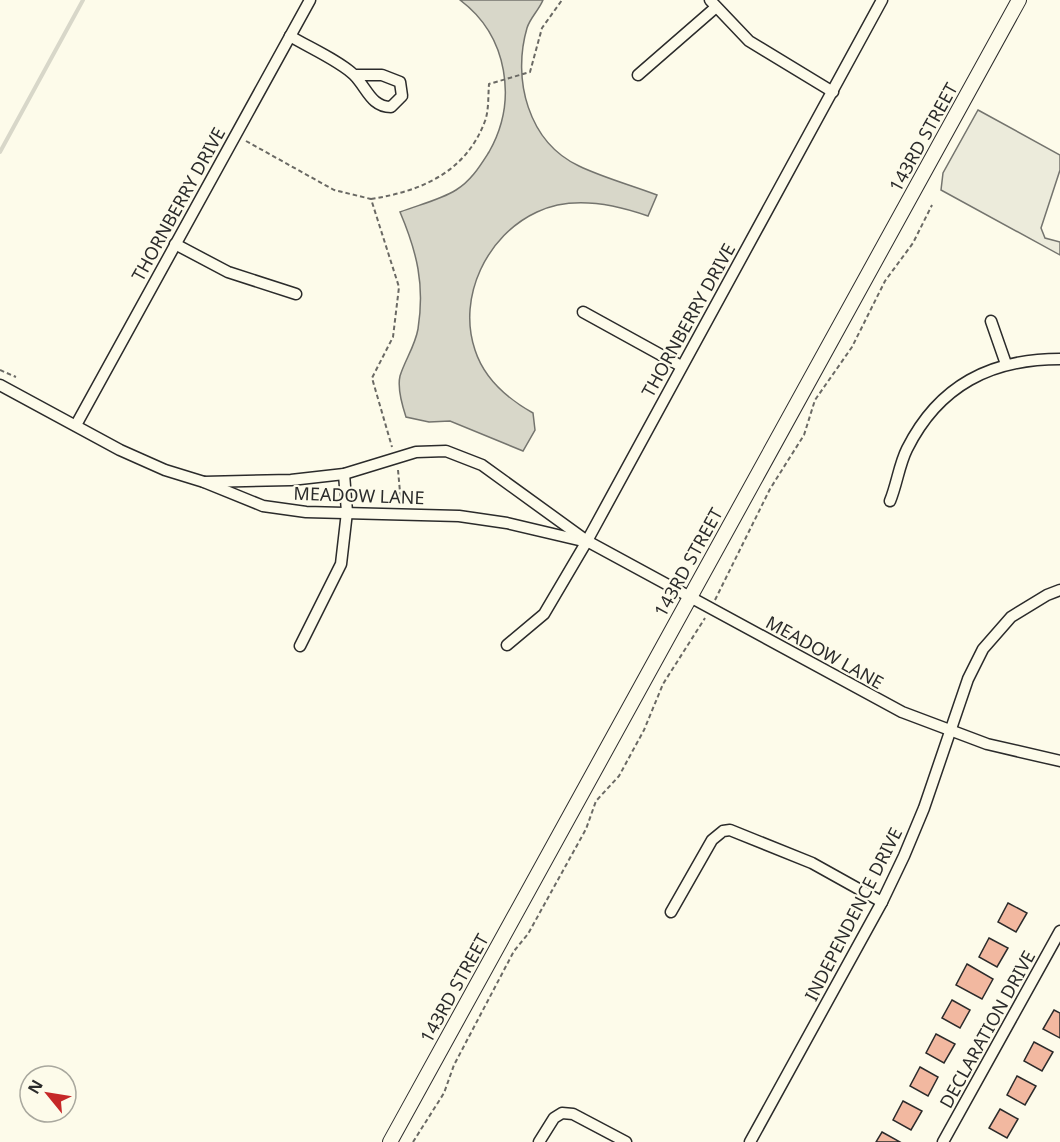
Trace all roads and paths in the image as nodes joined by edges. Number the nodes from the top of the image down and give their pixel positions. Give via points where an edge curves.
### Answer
1 (310, 0) edge
2 (562, 0) edge
3 (882, 0) edge
4 (1019, 0) edge
5 (712, 4) edge
6 (290, 36) junction
7 (354, 75) dead end
8 (638, 75) dead end
9 (833, 92) junction
10 (235, 135) junction
11 (371, 199) junction
12 (932, 204) dead end
13 (175, 244) junction
14 (296, 294) dead end
15 (582, 312) dead end
16 (991, 321) dead end
17 (1060, 359) edge
18 (1006, 364) junction
19 (681, 366) junction
20 (0, 370) edge
21 (16, 377) dead end
22 (0, 385) edge
23 (76, 425) junction
24 (396, 458) junction
25 (344, 474) junction
26 (204, 482) junction
27 (890, 501) dead end
28 (347, 512) junction
29 (400, 514) junction
30 (586, 542) junction
31 (1060, 590) edge
32 (690, 597) junction
33 (710, 608) junction
34 (507, 645) dead end
35 (300, 646) dead end
36 (950, 732) junction
37 (1060, 761) edge
38 (882, 902) junction
39 (671, 912) dead end
40 (1060, 931) edge
41 (390, 1142) edge
42 (412, 1142) edge
43 (539, 1142) edge
44 (626, 1142) edge
45 (750, 1142) edge
46 (943, 1142) edge

1 - 6 street, THORNBERRY DRIVE
2 - 11 path via 542,28 530,72 489,84 486,120 471,149 426,186
3 - 9 street, THORNBERRY DRIVE
4 - 32 street, 143RD STREET
5 - 8 street
5 - 9 street via 749,41
6 - 7 street
6 - 10 street, THORNBERRY DRIVE
9 - 19 street, THORNBERRY DRIVE
10 - 11 path via 334,190
10 - 13 street, THORNBERRY DRIVE
11 - 24 path via 399,287 393,337 372,378
12 - 33 path via 913,243 885,281 852,347 815,400 804,435 770,489
13 - 14 street via 228,272
13 - 23 street, THORNBERRY DRIVE
15 - 19 street
16 - 18 street
17 - 18 street
18 - 27 street via 946,396 923,421 906,451
19 - 30 street, THORNBERRY DRIVE
20 - 21 path
22 - 23 street, MEADOW LANE
23 - 26 street, MEADOW LANE via 120,450
24 - 25 street, MEADOW LANE
24 - 29 path via 401,485
24 - 30 street, MEADOW LANE via 416,452 446,451 482,465
25 - 26 street, MEADOW LANE
25 - 28 street
26 - 28 street, MEADOW LANE via 263,506
28 - 29 street, MEADOW LANE
28 - 35 street via 341,564
29 - 30 street, MEADOW LANE via 507,523
30 - 32 street, MEADOW LANE
30 - 34 street, THORNBERRY DRIVE via 544,614
31 - 36 street, INDEPENDENCE DRIVE via 1011,618 983,649
32 - 33 street, MEADOW LANE
32 - 41 street, 143RD STREET
33 - 36 street, MEADOW LANE via 902,712
33 - 42 path via 663,684 619,776 597,801 586,829 533,925 498,979 444,1093
36 - 37 street, MEADOW LANE
36 - 38 street, INDEPENDENCE DRIVE via 924,808
38 - 39 street via 812,863 730,830 712,840
38 - 45 street, INDEPENDENCE DRIVE
40 - 46 street, DECLARATION DRIVE
43 - 44 street via 554,1118 562,1113 573,1114

